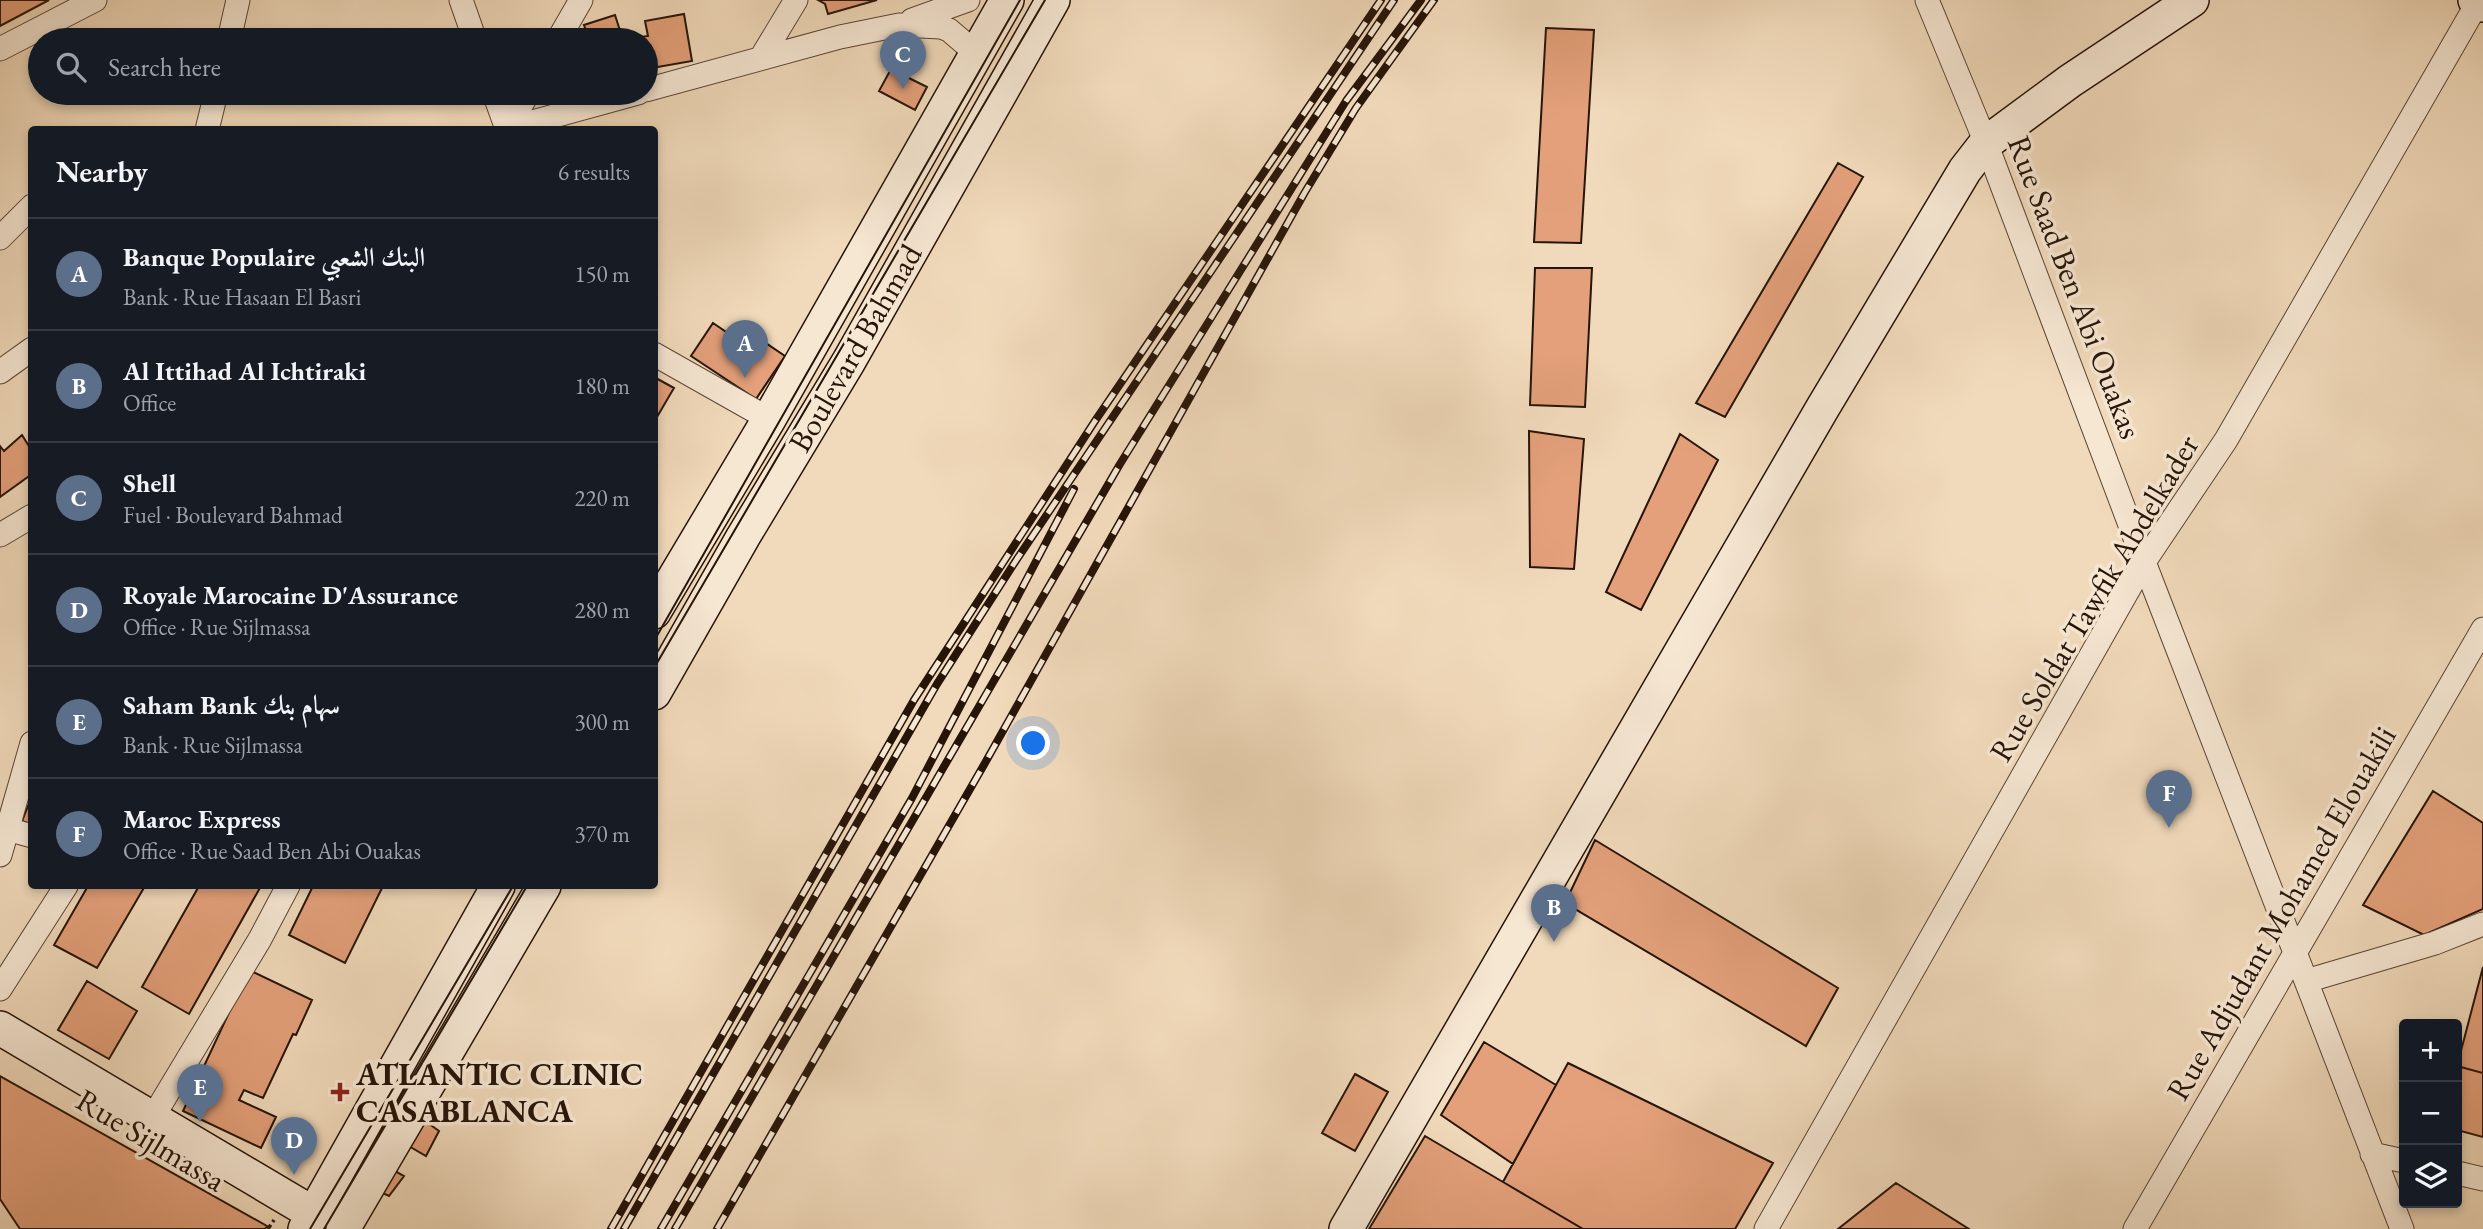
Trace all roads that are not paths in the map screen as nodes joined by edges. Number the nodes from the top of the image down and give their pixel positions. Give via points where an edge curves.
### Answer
1 (95, 0) edge
2 (238, 0) edge
3 (461, 0) edge
4 (581, 0) edge
5 (796, 0) edge
6 (968, 0) edge
7 (1007, 0) edge
8 (1053, 0) edge
9 (1927, 0) edge
10 (2192, 0) edge
11 (2479, 2) edge
12 (899, 25) junction
13 (41, 28) edge
14 (232, 28) edge
15 (471, 28) edge
16 (565, 28) edge
17 (28, 35) edge
18 (0, 49) edge
19 (976, 52) junction
20 (761, 58) junction
21 (658, 87) edge
22 (213, 105) edge
23 (498, 105) edge
24 (521, 105) edge
25 (596, 105) edge
26 (208, 126) edge
27 (506, 126) edge
28 (509, 126) edge
29 (521, 126) edge
30 (1986, 143) junction
31 (28, 210) edge
32 (0, 238) edge
33 (28, 352) edge
34 (658, 356) edge
35 (0, 372) edge
36 (769, 419) junction
37 (28, 518) edge
38 (0, 535) edge
39 (2144, 562) junction
40 (663, 579) edge
41 (658, 597) edge
42 (2483, 629) edge
43 (658, 686) edge
44 (28, 755) edge
45 (3, 828) edge
46 (28, 835) edge
47 (0, 855) edge
48 (64, 889) edge
49 (286, 889) edge
50 (496, 889) edge
51 (542, 889) edge
52 (2483, 924) edge
53 (2295, 952) junction
54 (2306, 981) junction
55 (0, 989) edge
56 (0, 1028) edge
57 (0, 1055) edge
58 (153, 1117) junction
59 (2372, 1154) junction
60 (2399, 1160) edge
61 (2462, 1174) edge
62 (2483, 1179) edge
63 (306, 1224) edge
64 (343, 1229) edge
65 (1346, 1229) edge
66 (1766, 1229) edge
67 (2135, 1229) edge
68 (2402, 1229) edge

1 - 13 street
2 - 14 street
3 - 15 street
4 - 16 street
5 - 20 street
6 - 12 street
7 - 19 main road, Boulevard Bahmad
8 - 43 main road, Boulevard Bahmad
9 - 30 street, Rue Saad Ben Abi Ouakas
10 - 30 main road
11 - 39 street, Rue Soldat Tawfik Abdelkader via 2226,440
12 - 19 street via 941,27
12 - 20 street
17 - 18 street
19 - 36 main road, Boulevard Bahmad
20 - 21 street
22 - 26 street
23 - 27 street
24 - 28 street
25 - 29 street
30 - 39 street, Rue Saad Ben Abi Ouakas
30 - 65 main road via 1955,185 1822,409
31 - 32 street
33 - 35 street
34 - 36 street
36 - 40 main road, Boulevard Bahmad
37 - 38 street
39 - 53 street, Rue Saad Ben Abi Ouakas
39 - 66 street, Rue Soldat Tawfik Abdelkader
40 - 41 main road, Boulevard Bahmad
42 - 53 street, Rue Adjudant Mohamed Elouakili
44 - 45 street
45 - 46 street
45 - 47 street
48 - 55 street
49 - 58 street
50 - 63 main road
51 - 64 main road
52 - 54 street
53 - 54 street, Rue Saad Ben Abi Ouakas
53 - 67 street, Rue Adjudant Mohamed Elouakili
54 - 59 street, Rue Saad Ben Abi Ouakas
56 - 58 main road, Rue Sijlmassa
57 - 63 main road, Rue Sijlmassa
58 - 63 main road, Rue Sijlmassa
59 - 60 street
59 - 68 street, Rue Saad Ben Abi Ouakas
61 - 62 street

